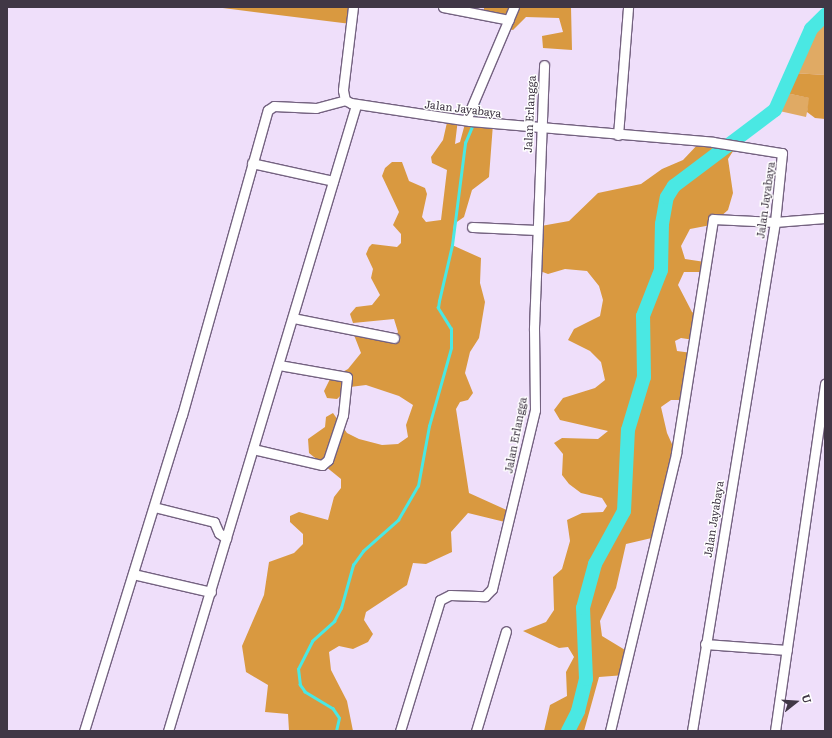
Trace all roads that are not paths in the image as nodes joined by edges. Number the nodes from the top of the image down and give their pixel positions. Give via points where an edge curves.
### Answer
1 (353, 7) edge
2 (443, 7) edge
3 (514, 7) edge
4 (628, 7) edge
5 (508, 20) junction
6 (544, 65) dead end
7 (345, 100) junction
8 (356, 105) junction
9 (471, 121) junction
10 (540, 129) junction
11 (618, 135) junction
12 (252, 163) junction
13 (333, 181) junction
14 (825, 218) edge
15 (775, 222) junction
16 (472, 228) dead end
17 (537, 230) junction
18 (293, 318) junction
19 (394, 338) dead end
20 (279, 365) junction
21 (825, 384) edge
22 (253, 449) junction
23 (154, 507) junction
24 (226, 538) junction
25 (133, 574) junction
26 (211, 592) junction
27 (506, 631) dead end
28 (704, 644) junction
29 (787, 650) junction
30 (84, 731) edge
31 (168, 731) edge
32 (400, 731) edge
33 (476, 731) edge
34 (610, 731) edge
35 (692, 731) edge
36 (775, 731) edge

1 - 7 street via 343,90
2 - 5 street
3 - 5 street
4 - 11 street
5 - 9 street
6 - 10 street, Jalan Erlangga
7 - 8 street, Jalan Jayabaya
7 - 12 street via 316,108 269,108
8 - 9 street, Jalan Jayabaya
8 - 13 street
9 - 10 street, Jalan Jayabaya
10 - 11 street, Jalan Jayabaya
10 - 17 street, Jalan Erlangga
11 - 15 street, Jalan Jayabaya via 721,143 782,153
12 - 13 street
12 - 23 street
13 - 18 street
14 - 15 street
15 - 28 street, Jalan Jayabaya
15 - 34 street via 712,219 678,444
16 - 17 street
17 - 32 street, Jalan Erlangga via 535,410 492,589 485,596 450,595 440,600
18 - 19 street
18 - 20 street
20 - 22 street
20 - 22 street via 347,377 343,415 328,460 322,465
21 - 29 street
22 - 24 street
23 - 24 street via 214,522 219,533
23 - 25 street
24 - 26 street
25 - 26 street
25 - 30 street
26 - 31 street
27 - 33 street
28 - 29 street
28 - 35 street, Jalan Jayabaya
29 - 36 street

